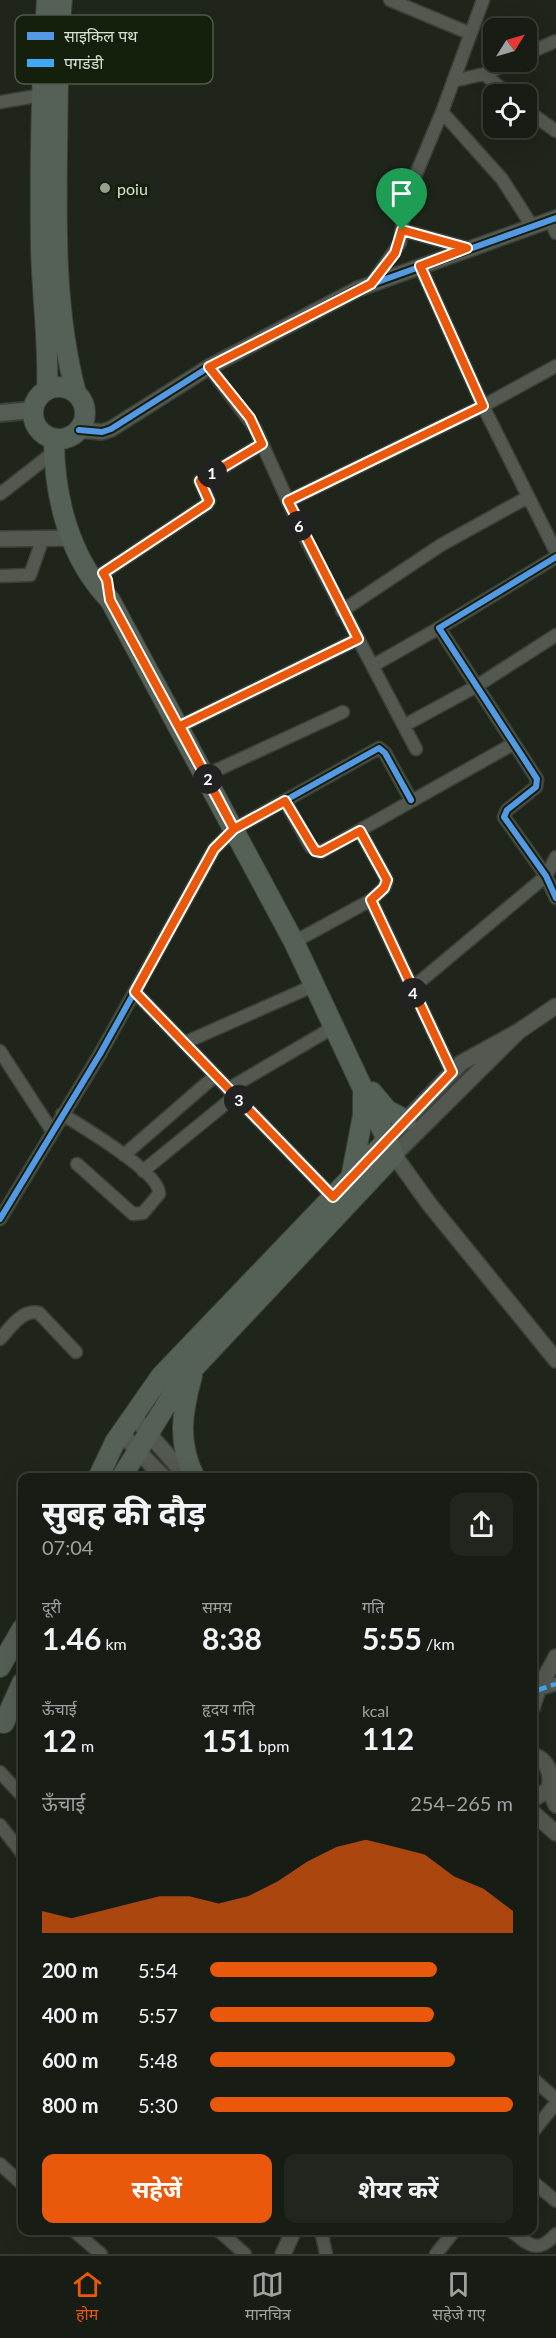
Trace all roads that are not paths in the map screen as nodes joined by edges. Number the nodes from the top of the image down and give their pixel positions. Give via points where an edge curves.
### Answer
1 (47, 0) edge
2 (62, 0) edge
3 (390, 0) edge
4 (483, 0) edge
5 (49, 15) edge
6 (57, 15) edge
7 (469, 33) junction
8 (556, 41) edge
9 (537, 49) edge
10 (489, 72) edge
11 (484, 74) junction
12 (453, 81) junction
13 (50, 84) edge
14 (496, 84) edge
15 (50, 94) junction
16 (0, 102) edge
17 (442, 112) junction
18 (537, 118) edge
19 (556, 132) edge
20 (49, 178) junction
21 (554, 224) edge
22 (532, 226) junction
23 (402, 230) junction
24 (467, 248) junction
25 (420, 266) junction
26 (371, 284) junction
27 (556, 366) edge
28 (209, 367) junction
29 (47, 390) junction
30 (76, 393) junction
31 (483, 406) junction
32 (33, 411) junction
33 (0, 413) edge
34 (63, 440) junction
35 (262, 444) junction
36 (0, 494) edge
37 (528, 497) junction
38 (288, 501) junction
39 (43, 538) junction
40 (71, 538) junction
41 (0, 539) edge
42 (556, 552) edge
43 (556, 557) edge
44 (103, 573) junction
45 (0, 576) edge
46 (110, 600) junction
47 (342, 611) junction
48 (439, 628) junction
49 (556, 635) edge
50 (358, 639) junction
51 (374, 665) junction
52 (475, 687) junction
53 (343, 712) dead end
54 (405, 725) junction
55 (180, 726) junction
56 (513, 744) junction
57 (416, 749) dead end
58 (206, 775) junction
59 (411, 800) junction
60 (285, 801) junction
61 (234, 829) junction
62 (360, 831) junction
63 (556, 857) edge
64 (546, 876) junction
65 (556, 898) edge
66 (371, 900) junction
67 (294, 942) junction
68 (315, 985) junction
69 (411, 989) junction
70 (135, 992) junction
71 (556, 1006) edge
72 (334, 1027) junction
73 (519, 1031) junction
74 (184, 1043) junction
75 (0, 1052) edge
76 (354, 1069) junction
77 (452, 1072) junction
78 (216, 1076) junction
79 (363, 1090) junction
80 (231, 1092) junction
81 (62, 1114) junction
82 (406, 1120) junction
83 (52, 1131) junction
84 (390, 1148) junction
85 (124, 1155) junction
86 (78, 1164) dead end
87 (143, 1171) junction
88 (351, 1178) junction
89 (333, 1197) junction
90 (0, 1219) edge
91 (0, 1339) edge
92 (76, 1352) dead end
93 (556, 1360) edge
94 (194, 1368) junction
95 (133, 1416) junction
96 (147, 1432) junction
97 (121, 1433) junction
98 (136, 1449) junction
99 (101, 1473) edge
100 (124, 1473) edge
101 (159, 1473) edge
102 (184, 1473) edge
103 (193, 1473) edge
104 (18, 1636) edge
105 (556, 1657) edge
106 (0, 1667) edge
107 (556, 1684) edge
108 (18, 1690) edge
109 (538, 1690) junction
110 (537, 1693) edge
111 (1, 1721) edge
112 (537, 1756) edge
113 (1, 1779) edge
114 (549, 1789) junction
115 (18, 1793) edge
116 (537, 1798) edge
117 (556, 1805) edge
118 (537, 1816) edge
119 (0, 1825) edge
120 (556, 1833) edge
121 (18, 1849) edge
122 (537, 2082) edge
123 (556, 2099) edge
124 (556, 2103) edge
125 (537, 2127) edge
126 (0, 2164) edge
127 (18, 2180) edge
128 (537, 2185) edge
129 (556, 2201) edge
130 (556, 2234) edge
131 (79, 2235) edge
132 (224, 2235) edge
133 (292, 2235) edge
134 (322, 2235) edge
135 (451, 2235) edge
136 (517, 2235) edge
137 (101, 2254) edge
138 (245, 2254) edge
139 (283, 2254) edge
140 (326, 2254) edge
141 (436, 2254) edge

1 - 5 main road
2 - 6 main road
3 - 7 street
4 - 7 street
7 - 12 street
8 - 9 street
10 - 11 street
11 - 12 street
11 - 14 street
12 - 17 street
13 - 15 main road
15 - 16 street
15 - 20 main road
17 - 22 street via 502,179
17 - 23 street via 406,198
18 - 19 street
20 - 29 main road via 41,249 49,358
20 - 30 main road via 66,358
21 - 22 street
22 - 24 street
23 - 24 street
23 - 26 street via 395,253
24 - 25 street
25 - 26 street
25 - 31 street
26 - 28 street
27 - 31 street
28 - 34 street via 111,429
28 - 35 street via 250,418
29 - 30 main road via 63,387
29 - 32 main road
30 - 34 main road via 83,404 84,420
31 - 37 street
31 - 38 street
32 - 33 main road
32 - 34 main road via 36,426
34 - 36 street
34 - 40 main road via 57,490
34 - 44 main road via 70,498 81,534
35 - 38 street
35 - 44 street via 200,481 207,504
37 - 42 street
37 - 47 street via 441,545
38 - 47 street
39 - 40 street
39 - 41 street
39 - 45 street via 30,575
40 - 46 main road via 97,586
43 - 48 street
44 - 46 main road
46 - 55 main road
47 - 50 street
48 - 51 street
48 - 52 street
49 - 52 street
50 - 51 street
50 - 55 street
51 - 54 street
52 - 54 street
52 - 56 street
53 - 58 street
54 - 57 street
55 - 58 main road
56 - 59 street
56 - 64 street via 537,783 504,817
58 - 61 main road
59 - 60 street via 379,748
59 - 62 street
60 - 61 street
60 - 62 street via 315,851 321,852
61 - 67 main road
61 - 70 street via 214,849
62 - 66 street via 387,880
63 - 64 street
64 - 65 street
64 - 69 street
66 - 67 street
66 - 69 street
67 - 68 main road
68 - 72 main road
68 - 74 street
69 - 77 street
70 - 74 street
70 - 81 street
71 - 73 street
72 - 76 main road
72 - 80 street
73 - 77 street
73 - 84 street
74 - 78 street
75 - 83 street
76 - 79 main road
76 - 82 main road via 387,1110
77 - 82 street
78 - 80 street
78 - 85 street
79 - 84 main road
79 - 88 main road via 363,1115
80 - 87 street
80 - 89 street
81 - 83 street
81 - 85 street
82 - 84 street
83 - 90 street
84 - 88 main road
84 - 93 street via 430,1205
84 - 94 main road
85 - 87 street
86 - 87 street via 136,1215 143,1213 159,1194 156,1181
88 - 89 main road
89 - 95 main road via 161,1376
91 - 92 street via 22,1316 34,1312
94 - 96 main road
94 - 103 main road via 182,1411 182,1441
95 - 96 street
95 - 97 main road
96 - 98 main road
96 - 102 street
97 - 98 street
97 - 99 main road
98 - 100 main road
98 - 101 street
104 - 106 main road
105 - 109 street
107 - 109 street
108 - 111 main road
109 - 110 street
112 - 114 street via 548,1767
113 - 115 street
114 - 116 street
114 - 117 street
118 - 120 street
119 - 121 street
122 - 123 street
124 - 125 street
126 - 127 street
128 - 129 street
130 - 136 street via 541,2248
131 - 137 street
132 - 138 street
133 - 139 street
134 - 140 street
135 - 141 street

